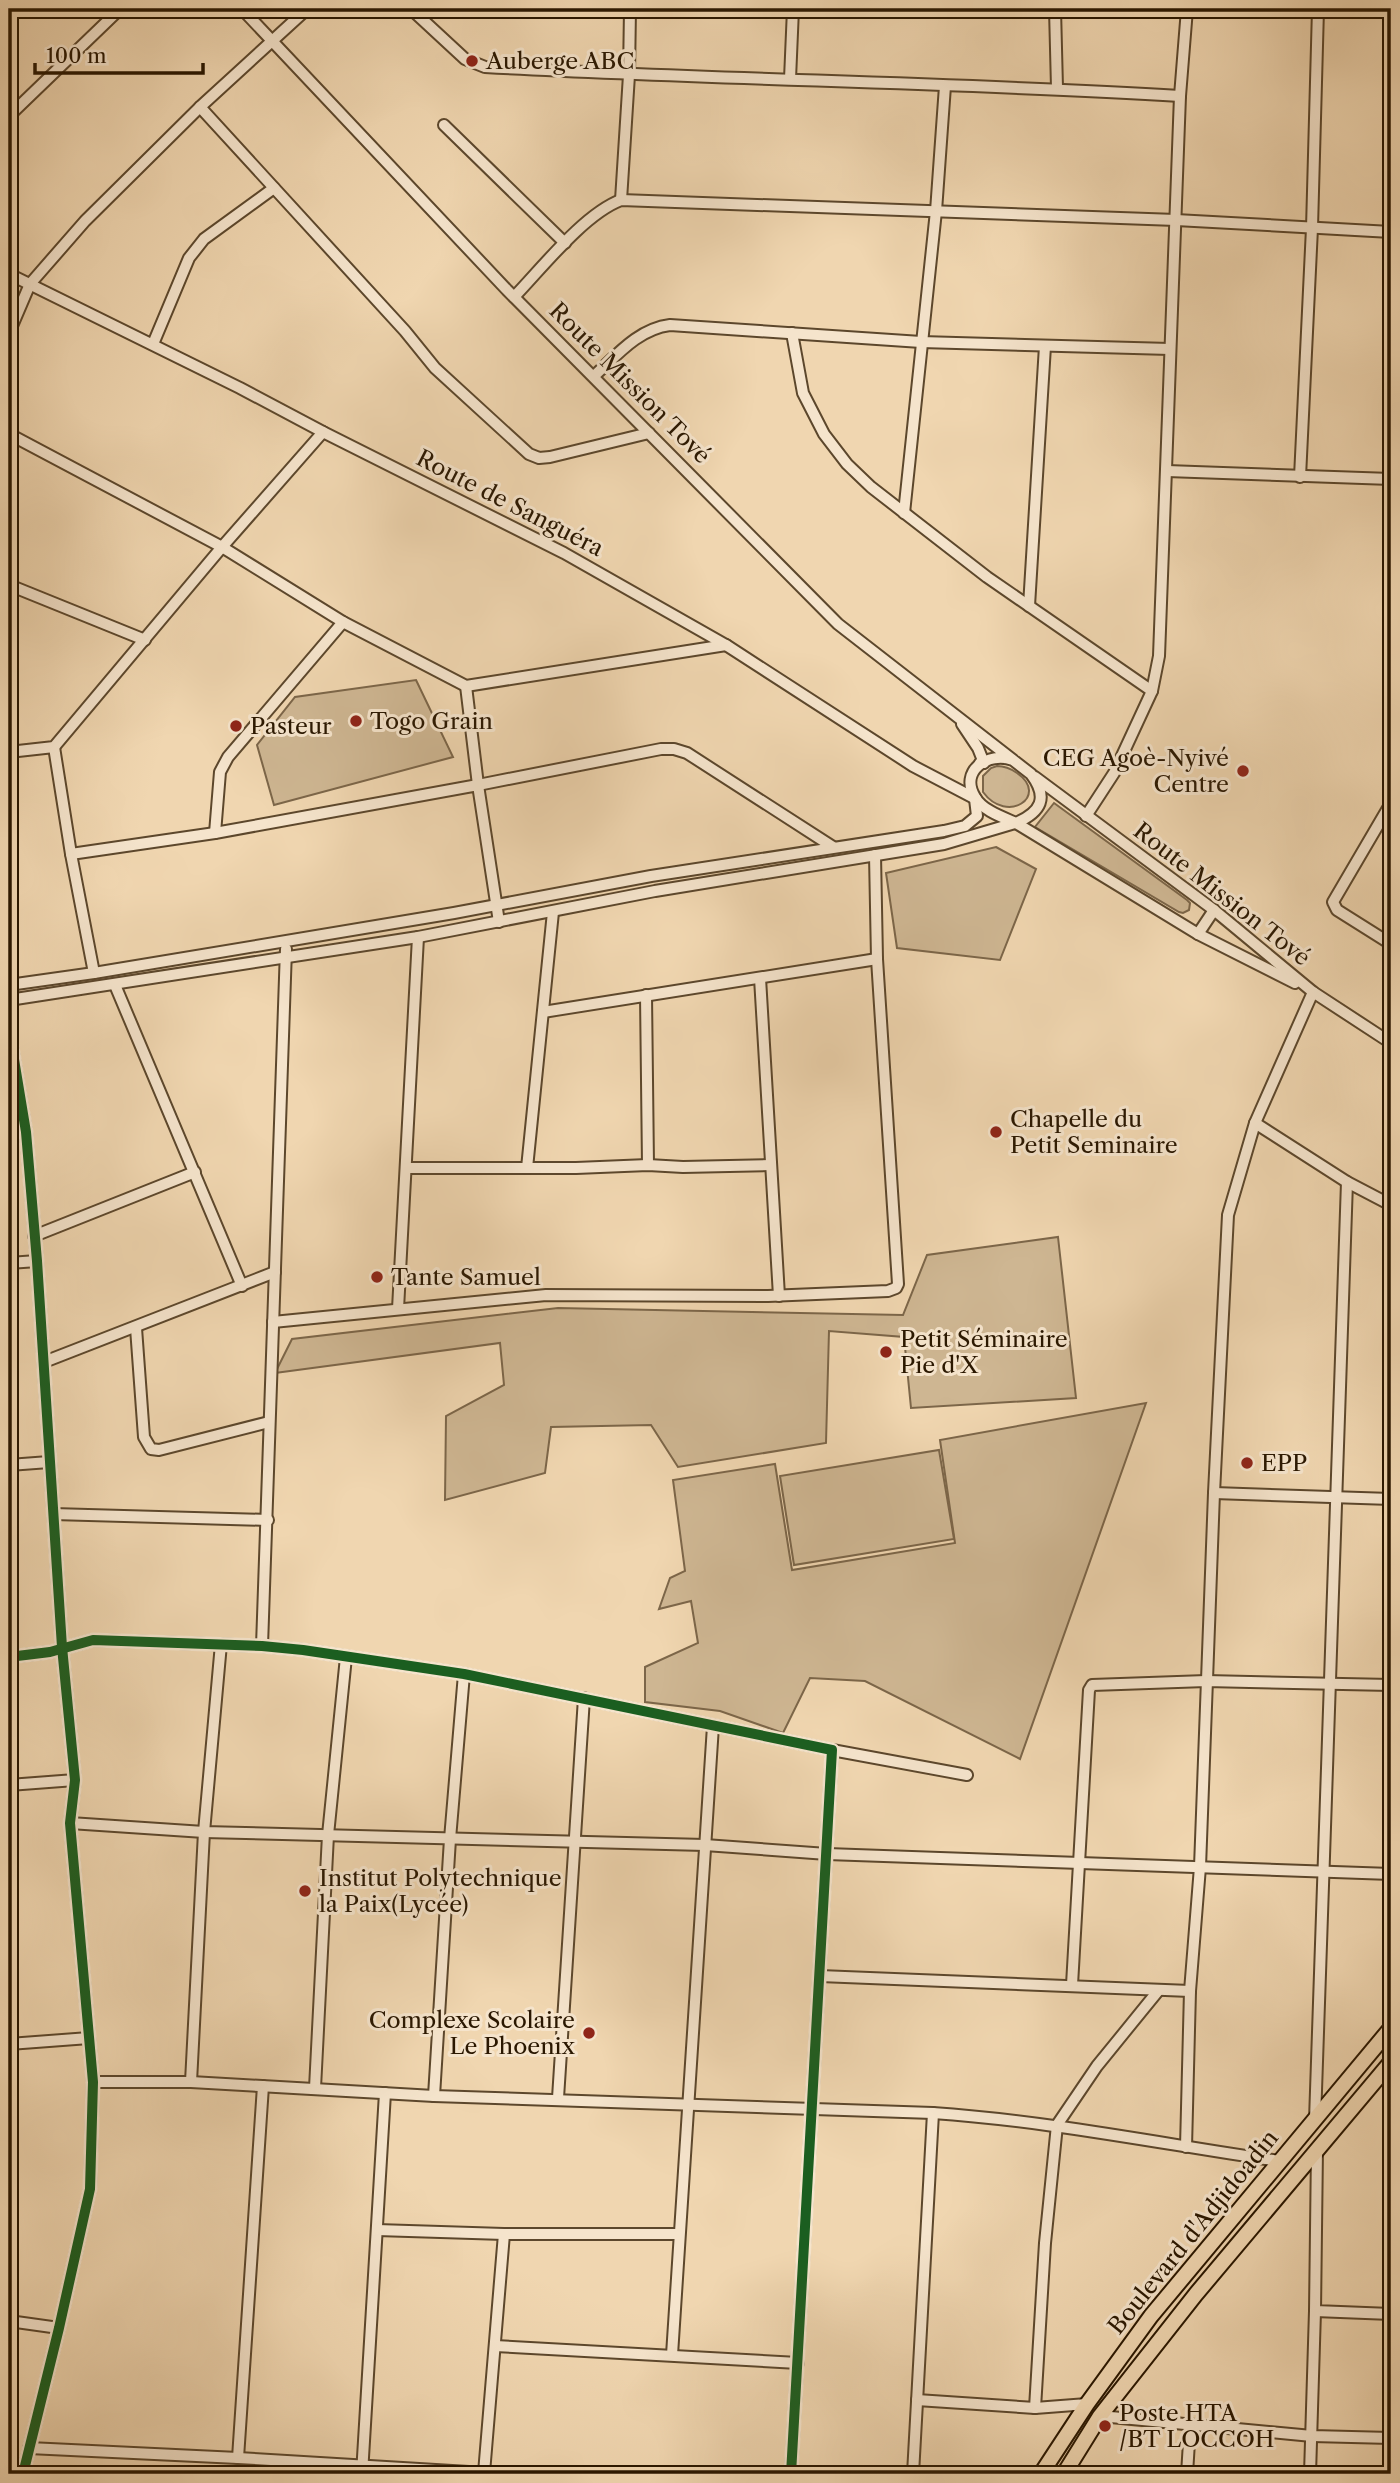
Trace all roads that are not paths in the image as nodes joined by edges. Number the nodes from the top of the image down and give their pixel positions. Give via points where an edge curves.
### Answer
1 (120, 9) edge
2 (242, 9) edge
3 (307, 9) edge
4 (411, 9) edge
5 (630, 9) edge
6 (793, 9) edge
7 (1055, 9) edge
8 (1187, 9) edge
9 (1318, 9) edge
10 (272, 41) junction
11 (629, 75) junction
12 (790, 79) junction
13 (945, 86) junction
14 (1057, 88) junction
15 (1180, 96) junction
16 (200, 107) junction
17 (9, 116) edge
18 (444, 125) dead end
19 (274, 188) junction
20 (621, 200) junction
21 (936, 211) junction
22 (1176, 220) junction
23 (1312, 228) junction
24 (1391, 232) edge
25 (565, 243) junction
26 (9, 274) edge
27 (30, 284) junction
28 (514, 297) junction
29 (9, 333) edge
30 (792, 333) junction
31 (921, 342) junction
32 (153, 344) junction
33 (1045, 346) junction
34 (1170, 349) junction
35 (594, 376) junction
36 (323, 432) junction
37 (649, 433) junction
38 (9, 434) edge
39 (1167, 471) junction
40 (1300, 477) junction
41 (1391, 479) edge
42 (904, 513) junction
43 (222, 547) junction
44 (9, 585) edge
45 (1029, 606) junction
46 (343, 622) junction
47 (145, 640) junction
48 (726, 645) junction
49 (466, 686) junction
50 (1152, 691) junction
51 (952, 710) junction
52 (54, 747) junction
53 (9, 752) edge
54 (1013, 760) junction
55 (980, 763) junction
56 (913, 766) junction
57 (1031, 774) junction
58 (972, 777) junction
59 (478, 785) junction
60 (975, 799) junction
61 (1391, 803) edge
62 (1086, 816) junction
63 (1015, 823) junction
64 (215, 833) junction
65 (833, 847) junction
66 (71, 854) junction
67 (874, 855) junction
68 (495, 905) junction
69 (1214, 910) junction
70 (553, 912) junction
71 (499, 922) junction
72 (1198, 934) junction
73 (418, 937) junction
74 (285, 941) junction
75 (1391, 944) edge
76 (286, 956) junction
77 (877, 959) junction
78 (94, 973) junction
79 (760, 978) junction
80 (9, 985) edge
81 (115, 985) junction
82 (1313, 992) junction
83 (646, 995) junction
84 (9, 1000) edge
85 (544, 1012) junction
86 (9, 1029) edge
87 (1391, 1043) edge
88 (1255, 1124) junction
89 (26, 1132) junction
90 (9, 1133) edge
91 (648, 1165) junction
92 (770, 1165) junction
93 (407, 1168) junction
94 (527, 1168) junction
95 (195, 1172) junction
96 (1347, 1182) junction
97 (1391, 1205) edge
98 (34, 1236) junction
99 (37, 1261) junction
100 (9, 1263) edge
101 (275, 1272) junction
102 (242, 1286) junction
103 (779, 1296) junction
104 (398, 1309) junction
105 (273, 1322) junction
106 (136, 1328) junction
107 (44, 1362) junction
108 (269, 1422) junction
109 (49, 1462) junction
110 (9, 1465) edge
111 (1214, 1493) junction
112 (1336, 1498) junction
113 (1391, 1499) edge
114 (53, 1514) junction
115 (268, 1520) junction
116 (221, 1644) junction
117 (262, 1646) junction
118 (62, 1647) junction
119 (9, 1657) edge
120 (346, 1657) junction
121 (464, 1674) junction
122 (1206, 1681) junction
123 (1329, 1684) junction
124 (1391, 1685) edge
125 (584, 1698) junction
126 (713, 1726) junction
127 (832, 1750) junction
128 (967, 1775) dead end
129 (75, 1780) junction
130 (9, 1785) edge
131 (69, 1823) junction
132 (204, 1832) junction
133 (328, 1835) junction
134 (450, 1839) junction
135 (573, 1843) junction
136 (705, 1845) junction
137 (827, 1854) junction
138 (1080, 1864) junction
139 (1200, 1867) junction
140 (1322, 1872) junction
141 (1391, 1874) edge
142 (820, 1976) junction
143 (1072, 1985) junction
144 (1158, 1991) junction
145 (1190, 1991) junction
146 (1391, 2028) edge
147 (89, 2038) junction
148 (9, 2044) edge
149 (1391, 2062) edge
150 (93, 2082) junction
151 (191, 2082) junction
152 (263, 2086) junction
153 (315, 2088) junction
154 (385, 2093) junction
155 (434, 2096) junction
156 (558, 2098) junction
157 (688, 2103) junction
158 (811, 2108) junction
159 (933, 2113) junction
160 (1315, 2120) junction
161 (1057, 2125) junction
162 (1186, 2147) junction
163 (1317, 2149) junction
164 (1279, 2161) junction
165 (377, 2230) junction
166 (504, 2234) junction
167 (678, 2234) junction
168 (1315, 2311) junction
169 (1391, 2314) edge
170 (9, 2321) edge
171 (59, 2329) junction
172 (495, 2346) junction
173 (672, 2355) junction
174 (798, 2364) junction
175 (917, 2400) junction
176 (1087, 2404) junction
177 (1035, 2408) junction
178 (1100, 2416) junction
179 (1190, 2426) junction
180 (1312, 2436) junction
181 (1391, 2438) edge
182 (29, 2448) junction
183 (238, 2458) junction
184 (362, 2470) edge
185 (9, 2471) edge
186 (484, 2473) edge
187 (23, 2474) edge
188 (502, 2474) edge
189 (791, 2474) edge
190 (913, 2474) edge
191 (1041, 2474) edge
192 (1064, 2474) edge
193 (1187, 2474) edge
194 (1310, 2474) edge

1 - 17 street
2 - 10 street, Route Mission Tové
3 - 10 street
4 - 11 street via 474,65
5 - 11 street
6 - 12 street
7 - 14 street
8 - 15 street
9 - 23 street
10 - 16 street
10 - 28 street, Route Mission Tové
11 - 12 street
11 - 20 street
12 - 13 street
13 - 14 street
13 - 21 street
14 - 15 street
15 - 22 street
16 - 19 street
16 - 27 street via 85,221
18 - 25 street
19 - 32 street via 195,248
19 - 37 street via 435,368 529,454 550,457
20 - 21 street
20 - 25 street via 603,209
21 - 22 street
21 - 31 street
22 - 23 street
22 - 34 street
23 - 24 street
23 - 40 street
25 - 28 street
26 - 27 street, Route de Sanguéra
27 - 29 street
27 - 32 street, Route de Sanguéra
28 - 35 street, Route Mission Tové
30 - 31 street
30 - 35 street via 656,327
30 - 42 street via 803,393 824,434 847,464
31 - 33 street
31 - 42 street
32 - 36 street, Route de Sanguéra
33 - 34 street
33 - 45 street
34 - 39 street
35 - 37 street, Route Mission Tové
36 - 43 street
36 - 48 street, Route de Sanguéra via 564,554
37 - 51 street, Route Mission Tové via 838,624
38 - 43 street
39 - 40 street
39 - 50 street via 1159,656
40 - 41 street
42 - 45 street
43 - 46 street
43 - 47 street
44 - 47 street
45 - 50 street
46 - 49 street
46 - 64 street via 228,757 220,772
47 - 52 street
48 - 49 street
48 - 56 street, Route de Sanguéra
49 - 59 street
50 - 62 street via 1114,773
51 - 54 street, Route Mission Tové
51 - 55 street via 978,748 984,763
52 - 53 street
52 - 66 street
54 - 55 street via 996,757
54 - 57 street, Route Mission Tové
55 - 58 street
56 - 58 street via 963,783 970,784
56 - 60 street, Route de Sanguéra
57 - 62 street, Route Mission Tové
57 - 63 street via 1039,788 1039,804 1030,817
58 - 60 street
59 - 64 street
59 - 65 street via 674,749
59 - 68 street
60 - 63 street, Route de Sanguéra
60 - 65 street via 977,816 965,826
61 - 75 street via 1333,902 1337,910
62 - 69 street, Route Mission Tové
63 - 67 street via 944,844
63 - 72 street
64 - 66 street
65 - 68 street
66 - 78 street
67 - 70 street
67 - 77 street
68 - 71 street
68 - 74 street
69 - 72 street
69 - 82 street, Route Mission Tové
70 - 71 street
70 - 85 street
71 - 73 street
72 - 82 street
73 - 76 street
73 - 93 street
74 - 76 street
74 - 78 street
76 - 81 street
76 - 101 street
77 - 79 street
77 - 103 street via 898,1284 888,1292
78 - 80 street
79 - 83 street
79 - 92 street
81 - 84 street
81 - 95 street
82 - 87 street, Route Mission Tové
82 - 88 street
83 - 85 street
83 - 91 street
85 - 94 street
86 - 89 street
88 - 96 street
88 - 111 street via 1228,1216
89 - 90 street
89 - 98 street
91 - 92 street
91 - 94 street
92 - 103 street
93 - 94 street
93 - 104 street
95 - 98 street
95 - 102 street
96 - 97 street
96 - 112 street
98 - 99 street
99 - 100 street
99 - 107 street
101 - 102 street
101 - 105 street
102 - 106 street
103 - 104 street via 547,1295
104 - 105 street
105 - 108 street
106 - 107 street
106 - 108 street via 144,1437 151,1449
107 - 109 street
108 - 115 street
109 - 110 street
109 - 114 street
111 - 112 street
111 - 122 street
112 - 113 street
112 - 123 street
114 - 115 street
114 - 118 street
115 - 117 street
116 - 117 street
116 - 118 street via 93,1640
116 - 132 street
117 - 120 street
118 - 119 street
118 - 129 street
120 - 121 street
120 - 133 street
121 - 125 street
121 - 134 street
122 - 123 street
122 - 138 street via 1095,1683 1090,1687
122 - 139 street
123 - 124 street
123 - 140 street
125 - 126 street
125 - 135 street
126 - 127 street
126 - 136 street
127 - 128 street
127 - 137 street
129 - 130 street
129 - 131 street
131 - 132 street
131 - 147 street
132 - 133 street
132 - 151 street
133 - 134 street
133 - 153 street
134 - 135 street
134 - 155 street
135 - 136 street
135 - 156 street
136 - 137 street
136 - 157 street
137 - 138 street
137 - 142 street
138 - 139 street
138 - 143 street
139 - 140 street
139 - 145 street
140 - 141 street
140 - 160 street
142 - 143 street
142 - 158 street
143 - 144 street
144 - 145 street
144 - 161 street via 1097,2066
145 - 162 street
146 - 160 main road, Boulevard d'Adjidoadin
147 - 148 street
147 - 150 street
149 - 163 main road, Boulevard d'Adjidoadin
150 - 151 street
150 - 171 street via 90,2189
151 - 152 street
152 - 153 street
152 - 183 street
153 - 154 street
154 - 155 street
154 - 165 street
155 - 156 street
156 - 157 street
157 - 158 street
157 - 167 street
158 - 159 street
158 - 174 street
159 - 161 street
159 - 175 street
160 - 164 main road, Boulevard d'Adjidoadin
161 - 162 street
161 - 177 street
162 - 164 street
163 - 168 street
163 - 178 main road, Boulevard d'Adjidoadin
164 - 176 main road, Boulevard d'Adjidoadin via 1151,2316
165 - 166 street
165 - 184 street
166 - 167 street
166 - 172 street
167 - 173 street
168 - 169 street
168 - 180 street
170 - 171 street
171 - 182 street
172 - 173 street
172 - 186 street
173 - 174 street
174 - 189 street
175 - 177 street
175 - 190 street
176 - 177 street
176 - 191 main road, Boulevard d'Adjidoadin
178 - 179 street
178 - 192 main road, Boulevard d'Adjidoadin
179 - 180 street
179 - 193 street
180 - 181 street
180 - 194 street
182 - 183 street
182 - 187 street
183 - 184 street
184 - 186 street
185 - 187 street
186 - 188 street

